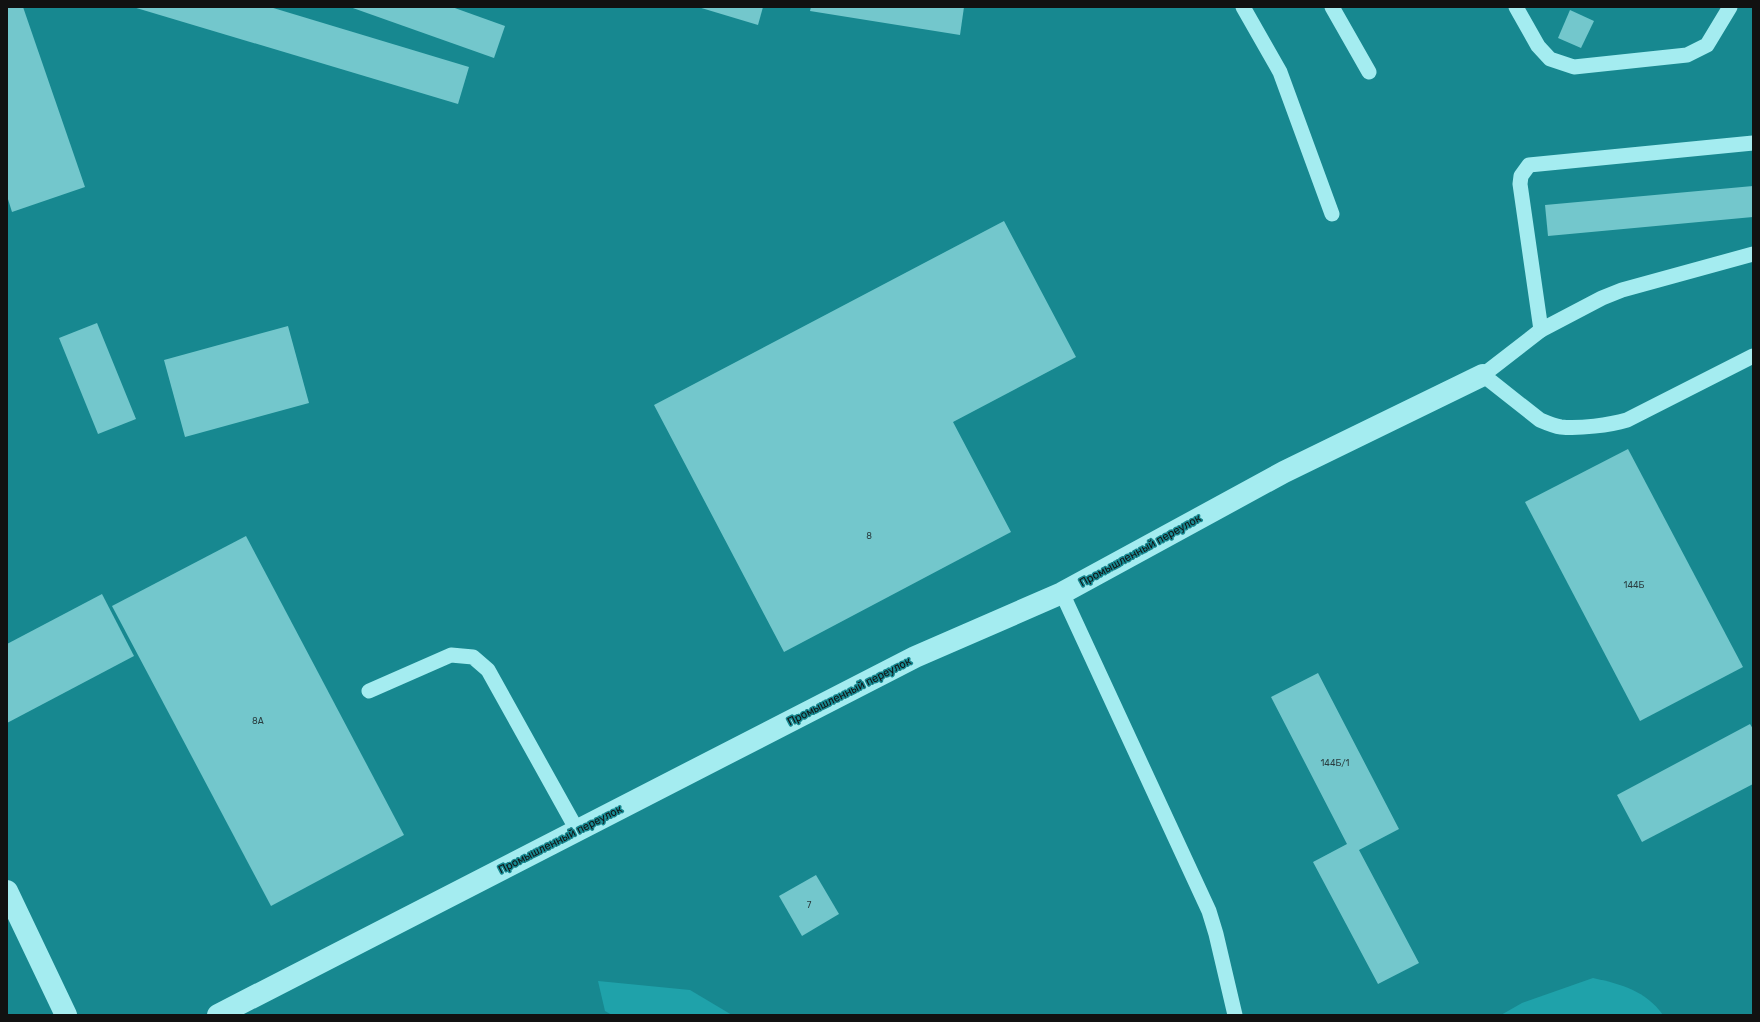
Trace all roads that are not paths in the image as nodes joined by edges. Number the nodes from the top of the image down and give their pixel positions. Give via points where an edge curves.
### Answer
1 (1243, 7) edge
2 (1332, 7) edge
3 (1516, 7) edge
4 (1730, 7) edge
5 (1369, 72) dead end
6 (1753, 143) edge
7 (1332, 214) dead end
8 (1753, 254) edge
9 (1541, 330) junction
10 (1753, 356) edge
11 (1483, 375) junction
12 (1062, 592) junction
13 (369, 691) dead end
14 (577, 830) junction
15 (7, 891) edge
16 (66, 1015) edge
17 (218, 1015) edge
18 (1235, 1015) edge

1 - 7 lane via 1280,72
2 - 5 lane
3 - 4 lane via 1538,46 1550,59 1574,66 1687,55 1707,45
6 - 9 lane via 1529,165 1524,169 1520,184
8 - 9 lane via 1622,290
9 - 11 lane
10 - 11 lane via 1627,420 1612,424 1561,427 1549,424 1540,420
11 - 12 street, Промышленный переулок via 1284,472
12 - 14 street, Промышленный переулок via 915,657
12 - 18 lane via 1209,911
13 - 14 lane via 450,655 473,657 488,670
14 - 17 street, Промышленный переулок
15 - 16 street

